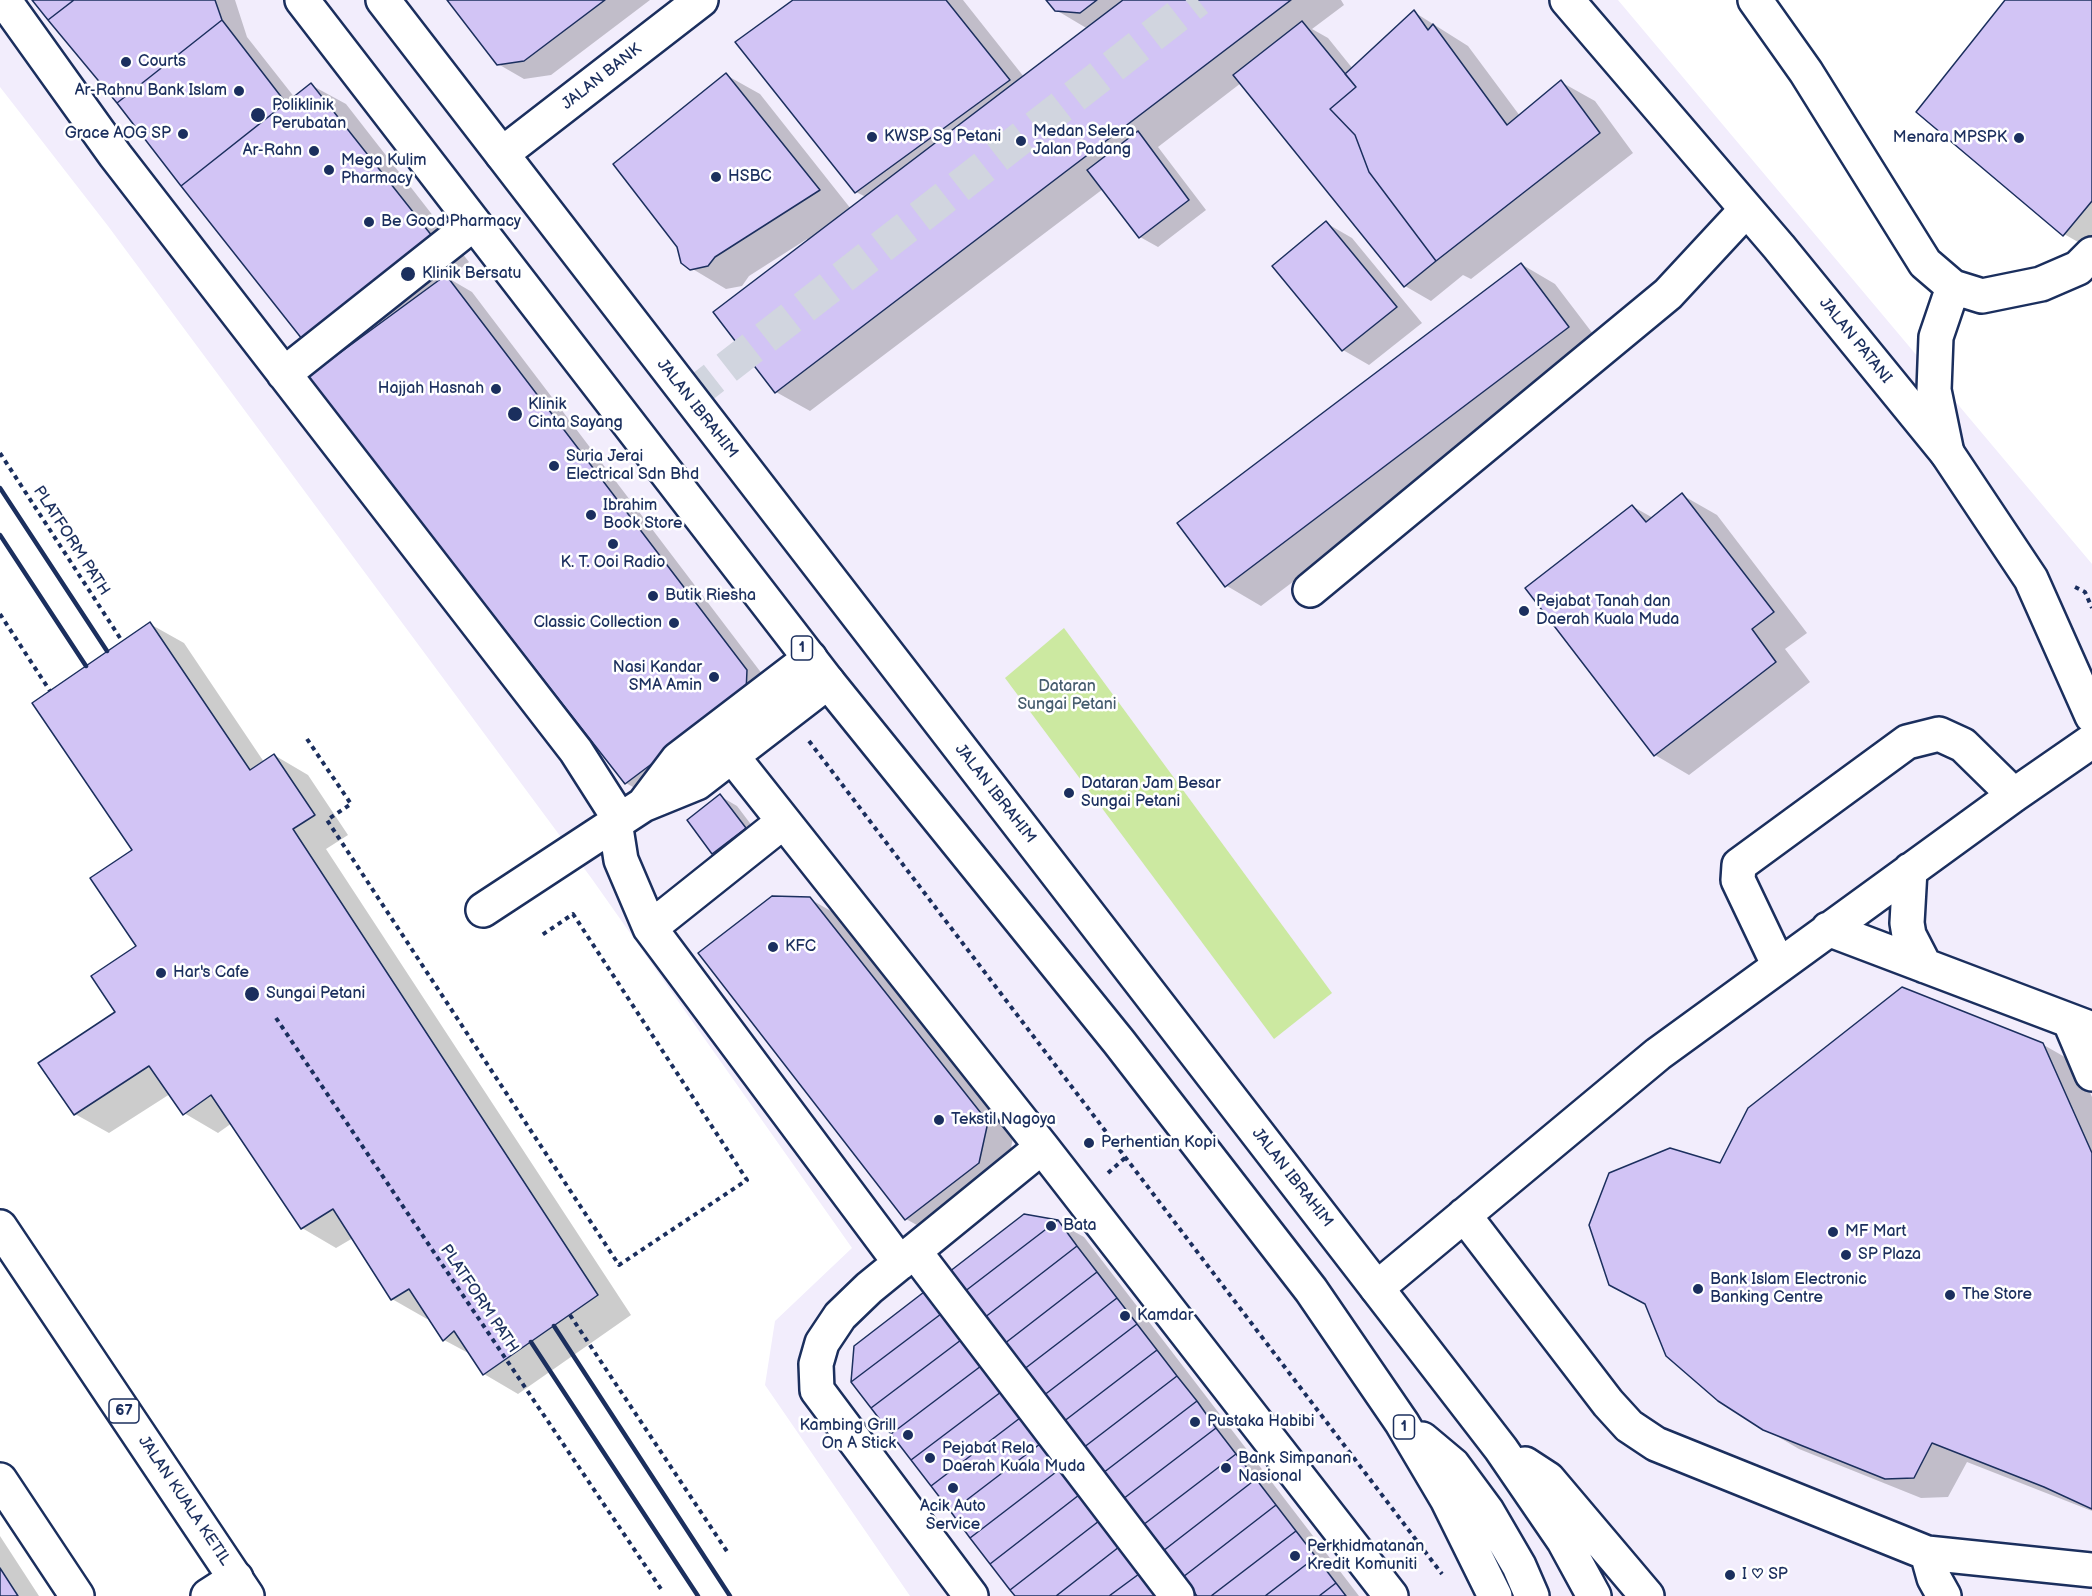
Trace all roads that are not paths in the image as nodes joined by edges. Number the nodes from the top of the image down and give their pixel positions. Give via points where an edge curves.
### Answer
1 (4, 0) edge
2 (302, 0) edge
3 (383, 0) edge
4 (1567, 0) edge
5 (1755, 0) edge
6 (696, 1) edge
7 (502, 154) junction
8 (1746, 210) junction
9 (473, 224) junction
10 (2092, 254) edge
11 (1953, 287) junction
12 (284, 374) junction
13 (1947, 453) junction
14 (1310, 590) dead end
15 (819, 670) junction
16 (2092, 716) edge
17 (2092, 741) edge
18 (732, 756) junction
19 (2014, 795) junction
20 (643, 806) junction
21 (783, 822) junction
22 (616, 824) junction
23 (1910, 870) junction
24 (483, 910) dead end
25 (650, 928) junction
26 (1828, 929) junction
27 (1779, 966) junction
28 (1925, 966) junction
29 (2081, 1026) edge
30 (2092, 1074) edge
31 (1042, 1147) junction
32 (1464, 1215) junction
33 (0, 1227) edge
34 (907, 1257) junction
35 (1377, 1288) junction
36 (1402, 1422) junction
37 (1501, 1449) junction
38 (0, 1480) edge
39 (1927, 1553) junction
40 (2092, 1570) edge
41 (241, 1587) edge
42 (78, 1596) edge
43 (208, 1596) edge
44 (971, 1596) edge
45 (1177, 1596) edge
46 (1391, 1596) edge
47 (1496, 1596) edge
48 (1532, 1596) edge
49 (1594, 1596) edge
50 (1647, 1596) edge
51 (1944, 1596) edge

1 - 12 main road via 114,155
2 - 9 main road, 1
3 - 7 main road, JALAN IBRAHIM
4 - 8 main road, JALAN PATANI
5 - 11 main road via 1806,72 1925,263
6 - 7 main road, JALAN BANK
7 - 35 main road, JALAN IBRAHIM
8 - 13 main road, JALAN PATANI
8 - 14 main road via 1668,294
9 - 12 main road
9 - 15 main road, 1
10 - 11 main road via 2078,268 2041,284 1982,296
11 - 13 main road via 1936,337 1934,390
12 - 22 main road via 576,751 613,809
13 - 16 main road, JALAN PATANI via 2031,579
15 - 18 main road via 788,713
15 - 20 main road via 678,759
15 - 36 main road, 1 via 1153,1086 1311,1290
17 - 19 main road
18 - 20 main road via 696,783
18 - 21 main road
19 - 23 main road
19 - 27 main road via 1963,745 1940,734 1907,742 1739,865 1738,880
20 - 22 main road
21 - 25 main road
21 - 31 main road
22 - 24 main road
22 - 25 main road via 621,860
23 - 26 main road
23 - 28 main road via 1906,923
25 - 34 main road
26 - 27 main road
26 - 28 main road
27 - 32 main road via 1658,1054
28 - 29 main road
29 - 30 main road
31 - 34 main road
31 - 46 main road
32 - 35 main road
32 - 39 main road via 1629,1426 1656,1444
33 - 41 main road, JALAN KUALA KETIL / 67
34 - 44 main road via 840,1316 822,1343 816,1384
34 - 45 main road
35 - 37 main road, JALAN IBRAHIM
36 - 47 main road, 1
36 - 48 main road via 1453,1465 1487,1510 1520,1566
37 - 49 main road, JALAN IBRAHIM via 1564,1541
37 - 50 main road via 1548,1479
38 - 42 main road
39 - 40 main road
39 - 51 main road
41 - 43 main road

